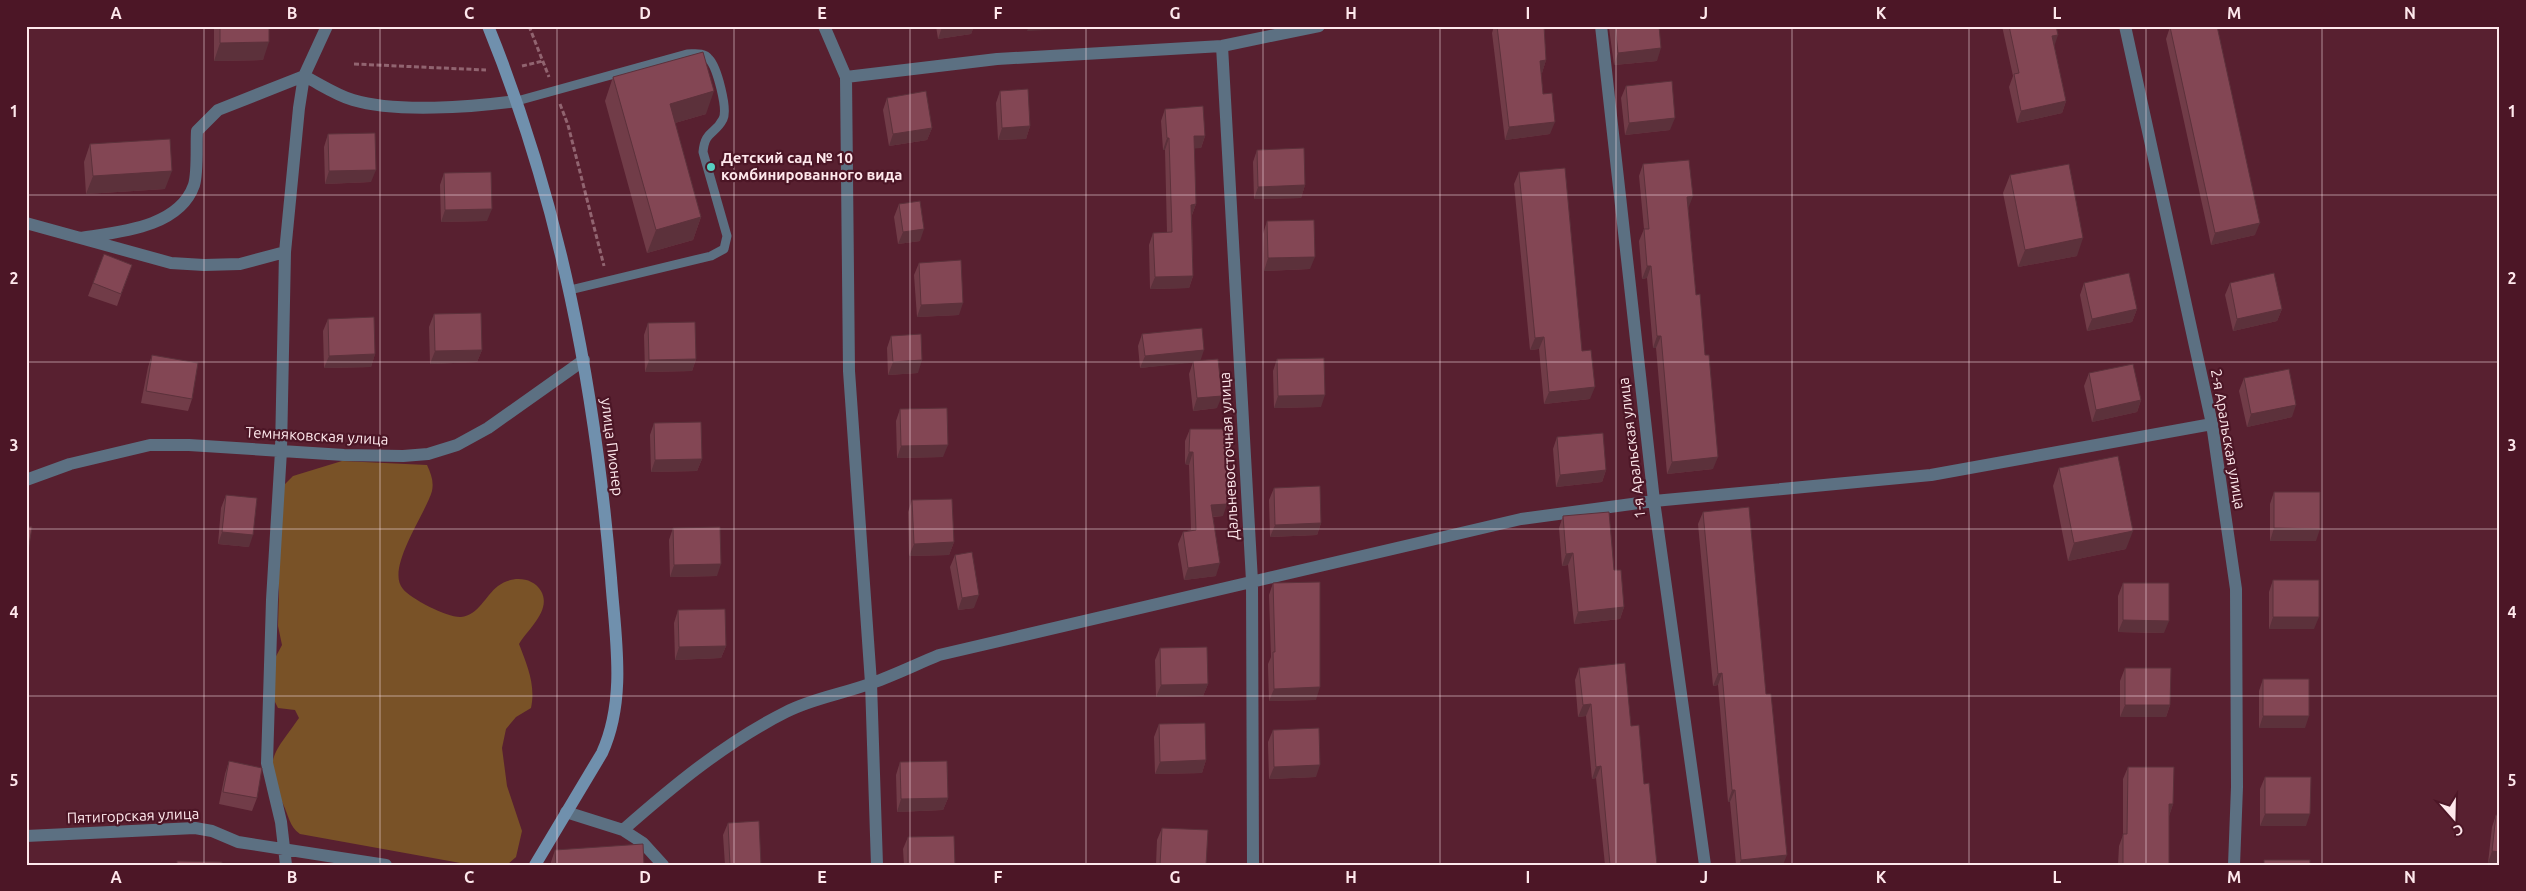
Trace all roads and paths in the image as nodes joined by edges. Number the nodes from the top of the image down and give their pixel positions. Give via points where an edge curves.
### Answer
1 (327, 26) edge
2 (489, 26) edge
3 (529, 26) edge
4 (824, 26) edge
5 (1319, 26) edge
6 (1601, 26) edge
7 (2125, 26) edge
8 (1222, 46) junction
9 (543, 61) junction
10 (354, 64) dead end
11 (522, 66) dead end
12 (487, 70) dead end
13 (304, 76) junction
14 (846, 77) junction
15 (555, 90) junction
16 (517, 101) junction
17 (26, 223) edge
18 (80, 238) junction
19 (285, 252) junction
20 (608, 281) junction
21 (570, 290) junction
22 (584, 360) junction
23 (2212, 424) junction
24 (281, 451) junction
25 (26, 480) edge
26 (1654, 501) junction
27 (1252, 582) junction
28 (871, 683) junction
29 (566, 812) junction
30 (623, 830) junction
31 (26, 836) edge
32 (285, 850) junction
33 (286, 865) edge
34 (386, 865) edge
35 (535, 865) edge
36 (662, 865) edge
37 (877, 865) edge
38 (1253, 865) edge
39 (1705, 865) edge
40 (2234, 865) edge

1 - 13 street
2 - 16 street, улица Пионер
3 - 9 path
4 - 14 street
5 - 8 street
6 - 26 street, 1-я Аральская улица
7 - 23 street, 2-я Аральская улица
8 - 14 street via 996,59
8 - 27 street, Дальневосточная улица
9 - 11 path
9 - 15 path
10 - 12 path
13 - 16 street via 351,100 374,105 435,107
13 - 18 street via 218,110 197,131 194,185 181,206 144,228
13 - 19 street via 298,108
14 - 28 street via 849,371
15 - 16 lane
15 - 20 path via 568,125
15 - 20 lane via 687,54 700,53 709,58 716,70 724,108 723,119 704,139 703,152 726,236 724,249 711,256
16 - 21 street, улица Пионер via 541,176
17 - 18 street
18 - 19 street via 171,263 196,265 240,264
19 - 24 street
20 - 21 lane
21 - 22 street, улица Пионер
22 - 24 street, Темняковская улица via 528,401 457,445 428,454 403,456
22 - 29 street, улица Пионер via 608,541 617,692 616,714 610,735
23 - 26 street via 1931,475
23 - 40 street, 2-я Аральская улица via 2236,589
24 - 25 street, Темняковская улица via 150,445 70,464
24 - 32 street via 267,764
26 - 27 street via 1521,519
26 - 39 street, 1-я Аральская улица
27 - 28 street via 939,655
27 - 38 street, Дальневосточная улица
28 - 30 street via 818,699 751,732 699,767
28 - 37 street
29 - 30 street
29 - 35 street, улица Пионер
30 - 36 street via 643,842
31 - 32 street, Пятигорская улица via 195,828 238,842
32 - 33 street
32 - 34 street, Пятигорская улица

